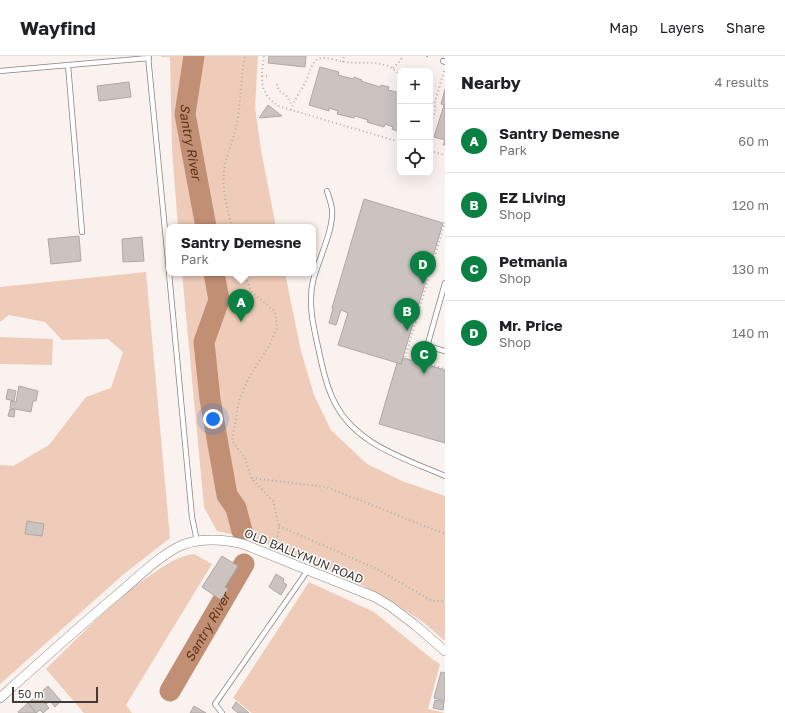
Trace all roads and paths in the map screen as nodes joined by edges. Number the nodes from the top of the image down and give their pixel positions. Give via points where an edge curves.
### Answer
1 (104, 56) edge
2 (245, 56) edge
3 (264, 56) edge
4 (344, 56) edge
5 (403, 56) edge
6 (148, 57) edge
7 (104, 62) junction
8 (343, 62) junction
9 (68, 65) junction
10 (393, 68) junction
11 (0, 72) edge
12 (397, 72) edge
13 (445, 72) edge
14 (262, 76) junction
15 (270, 77) dead end
16 (277, 84) dead end
17 (292, 105) junction
18 (291, 110) junction
19 (433, 115) edge
20 (397, 141) edge
21 (433, 152) edge
22 (445, 155) edge
23 (327, 191) dead end
24 (445, 222) edge
25 (231, 224) edge
26 (82, 232) dead end
27 (166, 241) edge
28 (316, 271) edge
29 (169, 276) edge
30 (245, 276) edge
31 (314, 276) edge
32 (445, 283) edge
33 (445, 351) edge
34 (445, 369) edge
35 (445, 476) edge
36 (251, 478) junction
37 (279, 526) junction
38 (445, 534) edge
39 (197, 541) junction
40 (273, 556) junction
41 (308, 570) junction
42 (445, 601) edge
43 (445, 651) edge
44 (0, 698) edge
45 (222, 713) edge

1 - 7 lane
2 - 25 path via 235,134 224,169
3 - 14 path
4 - 8 path
5 - 10 path
6 - 7 lane
6 - 27 lane
7 - 9 lane
8 - 10 path via 377,64
8 - 17 path via 322,57 317,60
9 - 11 lane
9 - 26 lane
10 - 12 path
13 - 19 path
14 - 15 path
14 - 18 path via 262,85 267,95 274,103
16 - 17 path via 278,91 286,95
17 - 18 path
18 - 20 path
21 - 22 path
23 - 28 lane via 332,208 332,222
24 - 34 path via 405,358
29 - 39 lane via 192,517
30 - 36 path via 251,291 275,312 276,328 239,401 232,441 245,458
31 - 35 lane via 310,297 313,324 324,374 333,400 346,419 364,437 379,447
32 - 33 lane via 428,343 431,347
36 - 37 path via 273,501
36 - 38 path via 326,487
37 - 40 path
37 - 42 path via 377,569 432,601
39 - 40 street, OLD BALLYMUN ROAD via 235,542
39 - 44 street, OLD BALLYMUN ROAD via 167,554 142,573 68,635
40 - 41 street, OLD BALLYMUN ROAD
41 - 43 street, OLD BALLYMUN ROAD via 375,597 415,625
41 - 45 lane via 215,704

